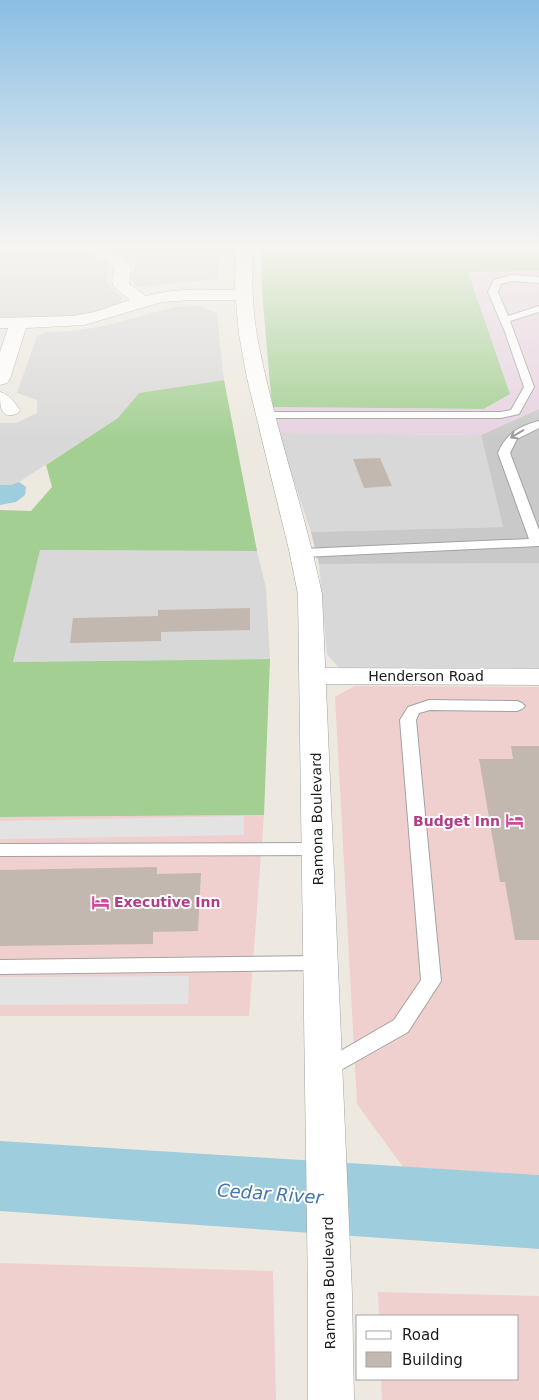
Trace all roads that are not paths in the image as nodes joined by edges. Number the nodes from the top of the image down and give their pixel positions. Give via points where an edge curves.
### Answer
1 (121, 310) edge
2 (245, 310) edge
3 (501, 310) edge
4 (535, 310) edge
5 (505, 320) junction
6 (0, 323) edge
7 (19, 323) junction
8 (0, 379) edge
9 (264, 416) junction
10 (539, 424) edge
11 (538, 542) edge
12 (303, 553) junction
13 (314, 676) junction
14 (539, 677) edge
15 (517, 706) dead end
16 (318, 849) junction
17 (0, 850) edge
18 (321, 963) junction
19 (0, 967) edge
20 (324, 1071) junction
21 (331, 1400) edge

1 - 7 street via 94,318
2 - 9 street, Ramona Boulevard
3 - 5 lane
4 - 5 lane
5 - 9 lane via 529,388 515,412 501,415
6 - 7 street
7 - 8 street
9 - 12 street, Ramona Boulevard
10 -> 11 lane via 516,433 508,441 504,453
11 - 12 lane
12 - 13 street, Ramona Boulevard via 310,594
13 - 14 street, Henderson Road
13 - 16 street, Ramona Boulevard
15 - 20 lane via 429,705 413,710 408,720 431,981 401,1026
16 - 17 lane
16 - 18 street, Ramona Boulevard
18 - 19 lane
18 - 20 street, Ramona Boulevard
20 - 21 street, Ramona Boulevard

